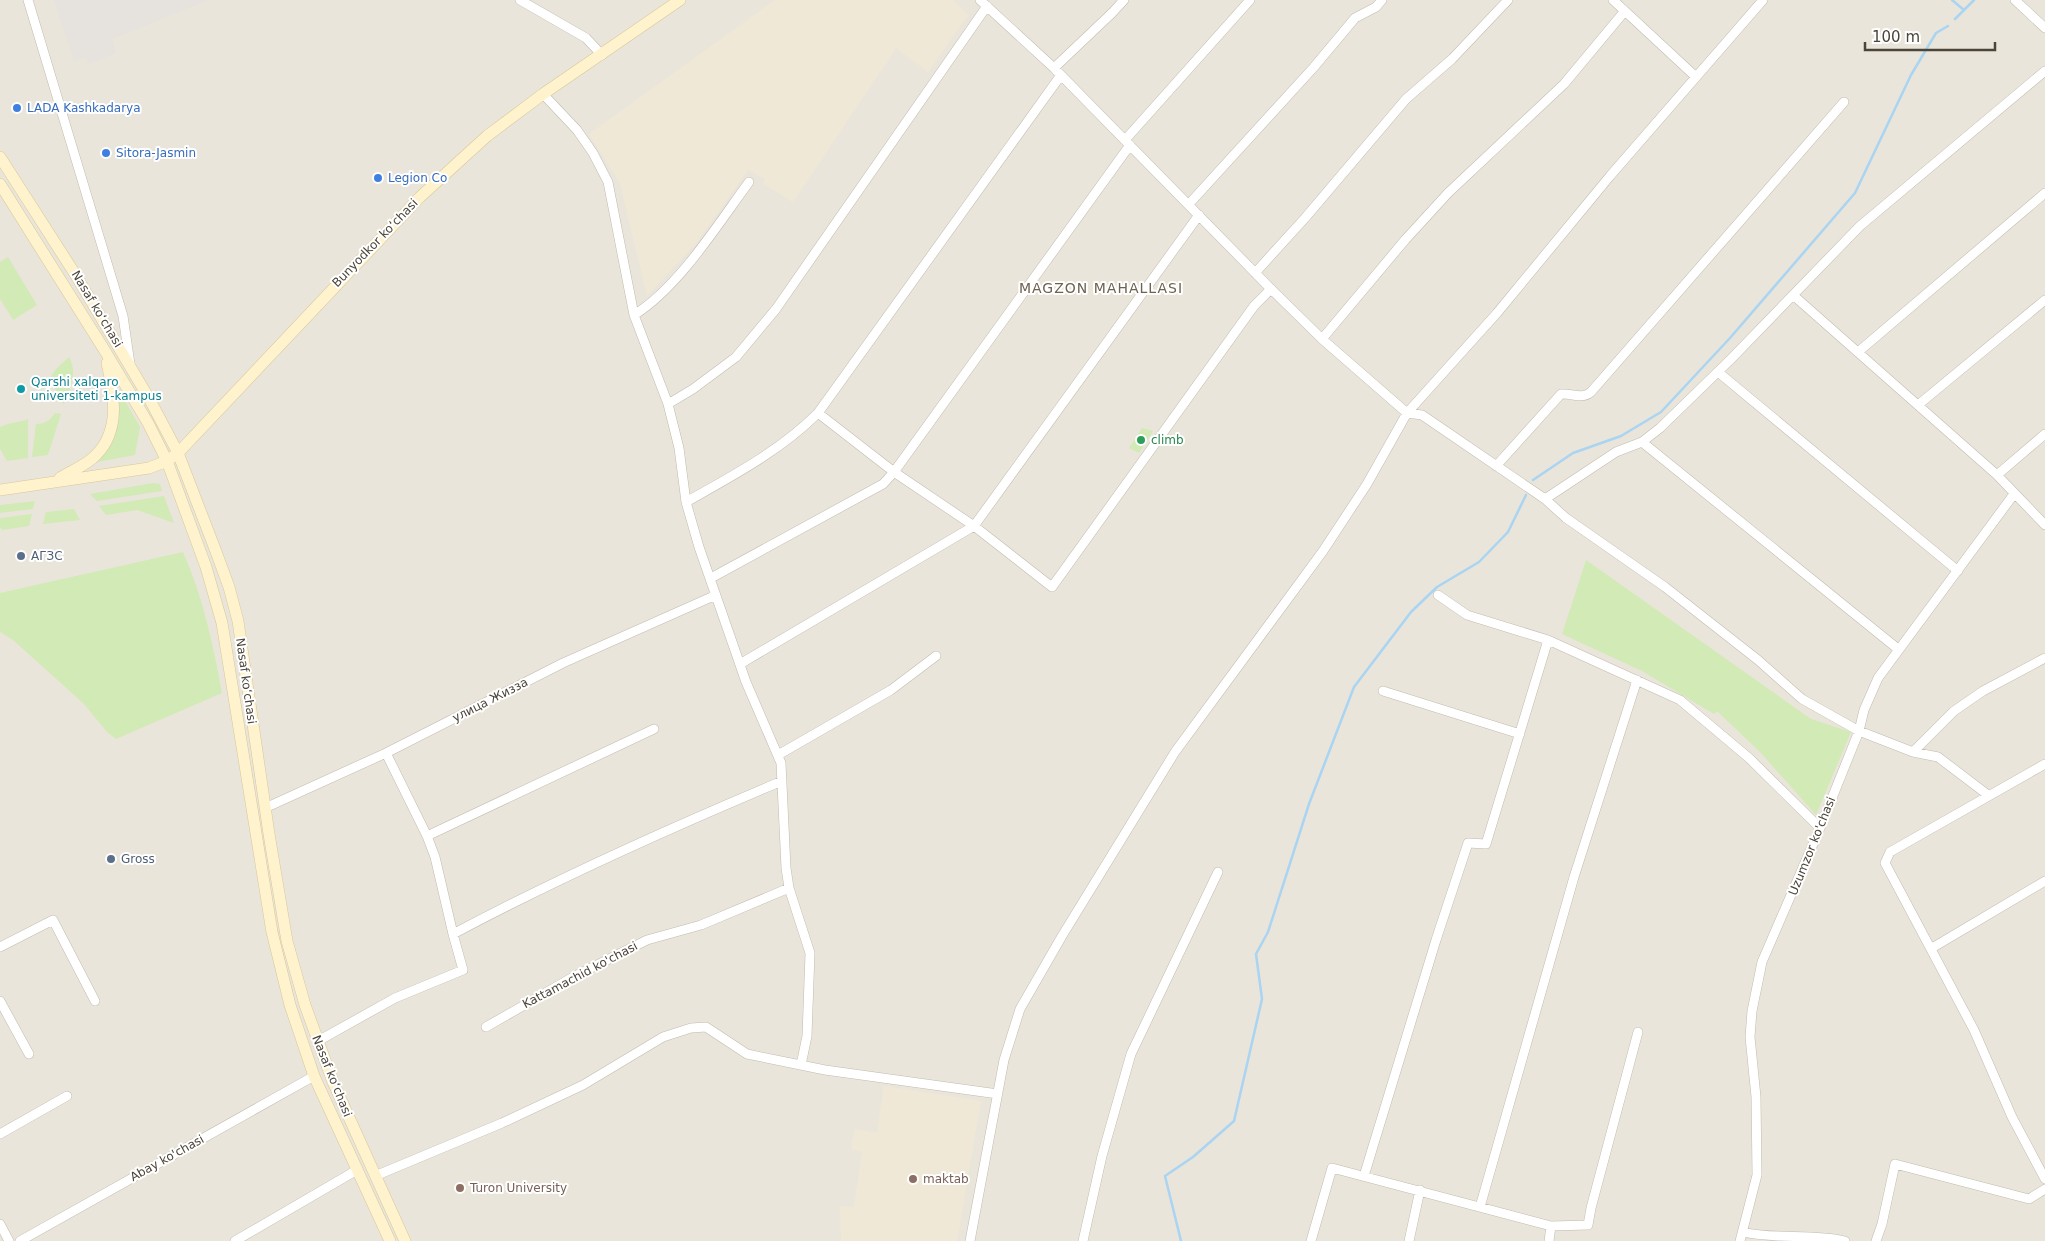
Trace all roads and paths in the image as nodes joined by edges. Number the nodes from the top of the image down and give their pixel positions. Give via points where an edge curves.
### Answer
1 (28, 0) edge
2 (520, 0) edge
3 (680, 0) edge
4 (1124, 0) edge
5 (1250, 0) edge
6 (1382, 0) edge
7 (1508, 0) edge
8 (1613, 0) edge
9 (1762, 0) edge
10 (2015, 0) edge
11 (984, 3) edge
12 (1624, 12) junction
13 (2045, 28) edge
14 (602, 55) junction
15 (2045, 71) edge
16 (1058, 72) junction
17 (1696, 78) junction
18 (544, 94) junction
19 (1844, 102) dead end
20 (1127, 143) junction
21 (0, 156) edge
22 (749, 182) dead end
23 (0, 184) edge
24 (2045, 193) edge
25 (1189, 204) junction
26 (1199, 215) junction
27 (1255, 273) junction
28 (1271, 289) junction
29 (1793, 295) junction
30 (2045, 300) edge
31 (634, 314) junction
32 (1322, 339) junction
33 (105, 351) junction
34 (1858, 352) junction
35 (130, 364) junction
36 (1718, 372) junction
37 (668, 404) junction
38 (1918, 405) junction
39 (1407, 412) junction
40 (818, 413) junction
41 (2045, 434) edge
42 (1642, 442) junction
43 (178, 453) junction
44 (167, 461) junction
45 (1496, 466) junction
46 (894, 472) junction
47 (1997, 475) junction
48 (55, 481) junction
49 (0, 490) edge
50 (2014, 494) junction
51 (1545, 499) junction
52 (686, 502) junction
53 (2045, 525) edge
54 (974, 526) junction
55 (1958, 571) junction
56 (711, 578) junction
57 (716, 595) junction
58 (1438, 596) dead end
59 (1548, 640) junction
60 (1898, 649) junction
61 (936, 656) dead end
62 (2045, 658) edge
63 (740, 664) junction
64 (1637, 680) junction
65 (1383, 691) dead end
66 (654, 729) dead end
67 (1858, 731) junction
68 (1520, 734) junction
69 (1913, 752) junction
70 (386, 753) junction
71 (778, 755) junction
72 (2045, 764) edge
73 (782, 781) junction
74 (1988, 795) junction
75 (265, 808) junction
76 (1820, 828) junction
77 (427, 836) junction
78 (1218, 872) dead end
79 (2045, 881) edge
80 (789, 888) junction
81 (453, 934) junction
82 (0, 946) edge
83 (1932, 948) junction
84 (0, 1001) edge
85 (95, 1001) dead end
86 (486, 1027) dead end
87 (1638, 1032) dead end
88 (318, 1041) junction
89 (29, 1054) dead end
90 (801, 1065) junction
91 (314, 1076) junction
92 (998, 1094) junction
93 (67, 1096) dead end
94 (0, 1134) edge
95 (357, 1170) junction
96 (375, 1176) junction
97 (1364, 1176) junction
98 (2045, 1179) edge
99 (2045, 1189) edge
100 (1420, 1190) junction
101 (1480, 1207) junction
102 (0, 1224) edge
103 (1551, 1226) junction
104 (1742, 1237) edge
105 (9, 1241) edge
106 (20, 1241) edge
107 (235, 1241) edge
108 (390, 1241) edge
109 (405, 1241) edge
110 (970, 1241) edge
111 (1083, 1241) edge
112 (1311, 1241) edge
113 (1410, 1241) edge
114 (1549, 1241) edge
115 (1845, 1241) edge
116 (1876, 1241) edge

1 - 35 street via 123,316
2 - 14 street via 586,38
3 - 14 main road, Bunyodkor koʻchasi
4 - 16 street
5 - 20 street
6 - 25 street via 1355,18
7 - 27 street via 1452,59 1406,99
8 - 12 street
9 - 17 street
10 - 13 street
11 - 16 street
11 - 37 street via 776,309 736,357
12 - 17 street
12 - 32 street via 1564,84 1448,193
14 - 18 main road, Bunyodkor koʻchasi
15 - 29 street via 1860,226
16 - 20 street
16 - 40 street
17 - 39 street via 1497,313
18 - 31 street via 577,130 608,182
18 - 43 main road, Bunyodkor koʻchasi via 487,136 420,197
19 - 45 street via 1591,392 1580,397 1562,394
20 - 25 street
20 - 46 street
21 - 35 main road, Nasaf ko‘chasi
22 - 31 street via 697,254 649,305
23 - 33 main road, Nasaf ko‘chasi
24 - 34 street
25 - 26 street
26 - 27 street
26 - 54 street
27 - 28 street
28 - 32 street
28 - 54 street via 1254,306 1052,586
29 - 34 street
29 - 36 street
30 - 38 street
31 - 37 street
32 - 39 street
33 - 44 main road, Nasaf ko‘chasi
33 - 48 main road via 115,417 110,436 96,456
34 - 38 street
35 - 43 main road, Nasaf ko‘chasi
36 - 42 street
36 - 55 street
37 - 52 street via 680,448
38 - 47 street
39 - 45 street via 1422,415
39 - 92 street via 1367,484 1323,551 1176,752 1062,936 1020,1009 1004,1060
40 - 46 street
40 - 52 street via 755,463
41 - 47 street
42 - 51 street via 1616,452
42 - 60 street
43 - 44 main road, Bunyodkor koʻchasi
43 - 75 main road, Nasaf ko‘chasi via 229,586 238,621
44 - 48 main road, Bunyodkor koʻchasi via 148,468
44 - 91 main road, Nasaf ko‘chasi via 206,567 222,623 272,932 290,1005
45 - 51 street
46 - 54 street
46 - 56 street via 883,484
47 - 50 street
48 - 49 main road, Bunyodkor koʻchasi
50 - 53 street
50 - 55 street, Uzumzor ko'chasi
51 - 67 street via 1566,518 1665,586 1802,699
52 - 56 street
54 - 63 street
55 - 60 street, Uzumzor ko'chasi
56 - 57 street
57 - 63 street
57 - 70 street, улица Жизза via 563,663
58 - 59 street via 1467,615
59 - 64 street
59 - 68 street
60 - 67 street, Uzumzor ko'chasi via 1878,678
61 - 71 street via 891,690
62 - 69 street via 1983,691 1954,711
63 - 71 street
64 - 76 street via 1680,700 1749,758
64 - 101 street via 1574,877
65 - 68 street
66 - 77 street
67 - 69 street
67 - 76 street, Uzumzor ko'chasi
68 - 97 street via 1486,844 1468,843
69 - 74 street via 1938,758
70 - 75 street, улица Жизза
70 - 77 street
71 - 73 street via 782,763
72 - 74 street
73 - 80 street
73 - 81 street via 642,840
74 - 83 street via 1890,852 1884,863
75 - 88 main road, Nasaf ko‘chasi via 286,941
76 - 104 street, Uzumzor ko'chasi via 1762,962 1752,1012 1750,1037 1756,1097 1756,1175
77 - 81 street
78 - 111 street via 1131,1054 1102,1156
79 - 83 street
80 - 86 street, Kattamachid ko'chasi via 700,925 647,940 575,976
80 - 90 street via 810,953 808,1036
81 - 88 street via 463,970 395,998
82 - 85 street via 53,920
83 - 98 street
84 - 89 street
87 - 103 street via 1588,1224
88 - 96 main road, Nasaf ko‘chasi
90 - 92 street
90 - 96 street via 747,1054 706,1026 691,1028 663,1037 583,1085 502,1124
91 - 95 main road, Nasaf ko‘chasi
91 - 106 street, Abay ko'chasi
92 - 110 street
93 - 94 street
95 - 107 street
95 - 108 main road, Nasaf ko‘chasi
96 - 109 main road, Nasaf ko‘chasi
97 - 100 street
97 - 112 street via 1332,1168
99 - 116 street via 2029,1199 1895,1164
100 - 101 street
100 - 113 street
101 - 103 street
102 - 105 street
103 - 114 street
104 - 115 street via 1802,1236

